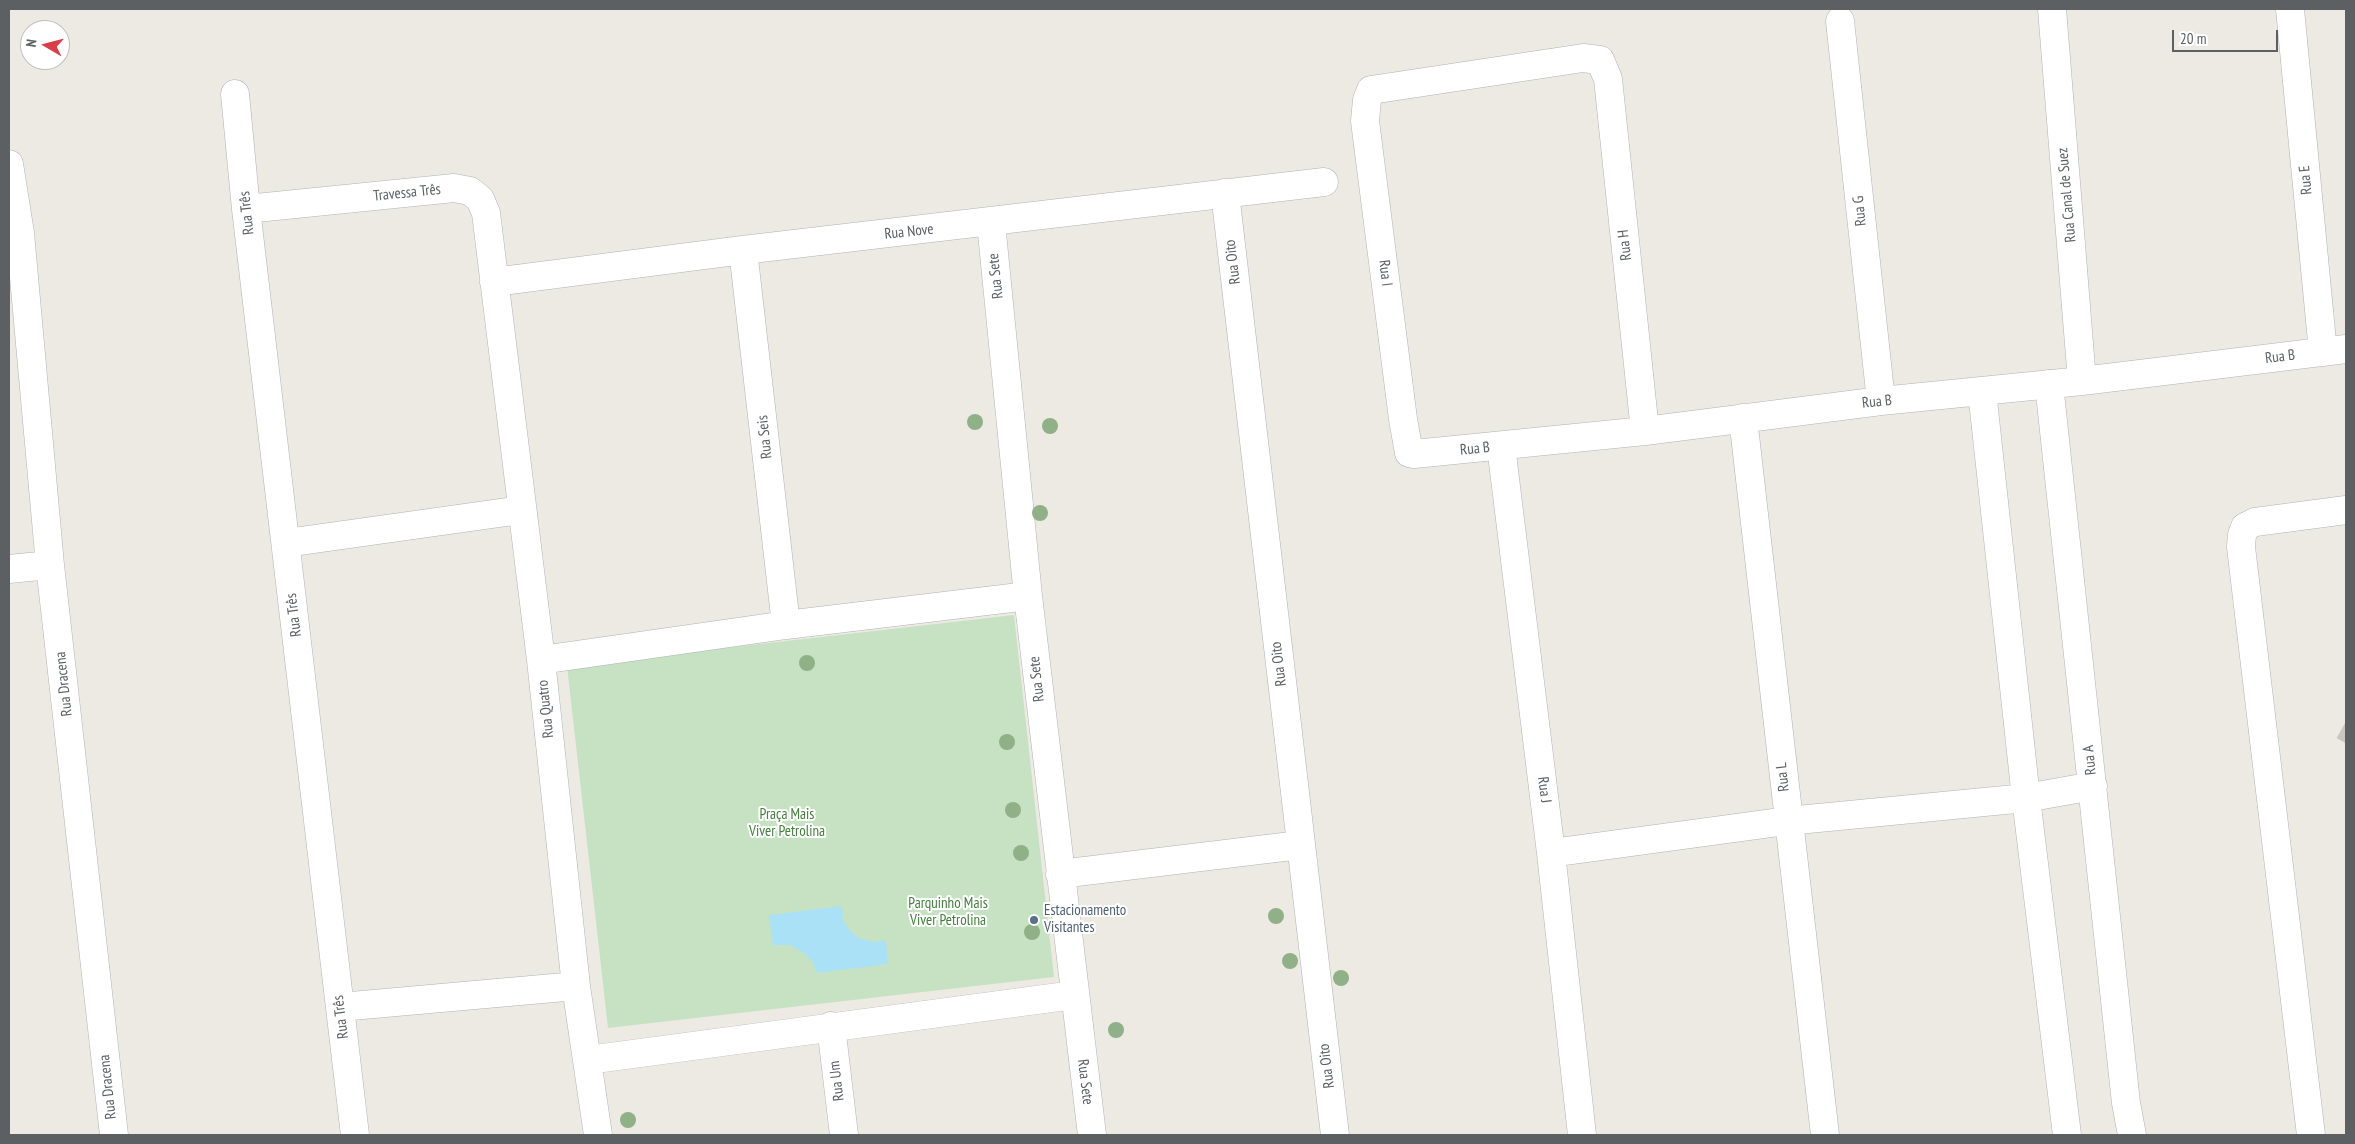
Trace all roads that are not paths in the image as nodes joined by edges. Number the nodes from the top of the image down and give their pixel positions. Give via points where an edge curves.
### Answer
1 (2052, 9) edge
2 (2290, 9) edge
3 (1840, 21) dead end
4 (1600, 60) joint
5 (235, 94) dead end
6 (9, 164) edge
7 (1324, 182) dead end
8 (1225, 193) junction
9 (246, 209) junction
10 (991, 223) junction
11 (14, 234) edge
12 (743, 250) junction
13 (494, 282) junction
14 (2334, 350) edge
15 (2082, 381) junction
16 (2050, 384) junction
17 (1982, 391) junction
18 (1881, 401) junction
19 (1743, 418) junction
20 (1645, 431) junction
21 (1501, 446) junction
22 (1409, 453) joint
23 (521, 510) junction
24 (2346, 510) edge
25 (286, 542) junction
26 (50, 565) junction
27 (9, 569) edge
28 (1028, 596) junction
29 (786, 625) junction
30 (541, 660) junction
31 (2092, 786) junction
32 (2026, 798) junction
33 (1788, 821) junction
34 (1300, 844) junction
35 (1551, 853) junction
36 (1060, 874) junction
37 (576, 986) junction
38 (1074, 995) junction
39 (340, 1007) junction
40 (831, 1026) junction
41 (588, 1060) junction
42 (114, 1135) edge
43 (355, 1135) edge
44 (598, 1135) edge
45 (844, 1135) edge
46 (1092, 1135) edge
47 (1336, 1135) edge
48 (1582, 1135) edge
49 (1825, 1135) edge
50 (2067, 1135) edge
51 (2132, 1135) edge
52 (2311, 1135) edge

1 - 15 street, Rua Canal de Suez
2 - 14 street, Rua E
3 - 18 street, Rua G
4 - 20 street, Rua H via 1608,79
4 - 22 street, Rua I via 1583,58 1375,89 1369,93 1366,121
5 - 9 street, Rua Três
6 - 11 street, Rua Dracena
7 - 8 street, Rua Nove
8 - 10 street, Rua Nove
8 - 34 street, Rua Oito
9 - 13 street, Travessa Três via 454,188 470,191 480,199 486,213
9 - 25 street, Rua Três
10 - 12 street, Rua Nove
10 - 28 street, Rua Sete
11 - 26 street, Rua Dracena
12 - 13 street, Rua Nove
12 - 29 street, Rua Seis
13 - 23 street, Rua Quatro
14 - 15 street, Rua B
15 - 16 street, Rua B
16 - 17 street, Rua B
16 - 31 street, Rua A
17 - 18 street, Rua B
17 - 32 street
18 - 19 street, Rua B
19 - 20 street, Rua B
19 - 33 street, Rua L
20 - 21 street, Rua B
21 - 22 street, Rua B via 1418,455
21 - 35 street, Rua J
23 - 25 street
23 - 30 street, Rua Quatro
24 - 52 street via 2255,522 2245,528 2242,535 2242,557
25 - 39 street, Rua Três
26 - 27 street
26 - 42 street, Rua Dracena
28 - 29 street
28 - 36 street, Rua Sete
29 - 30 street
30 - 37 street, Rua Quatro
31 - 32 street
31 - 51 street, Rua A
32 - 33 street
32 - 50 street
33 - 35 street
33 - 49 street, Rua L
34 - 36 street
34 - 47 street, Rua Oito
35 - 48 street, Rua J
36 - 38 street, Rua Sete
37 - 39 street
37 - 41 street, Rua Quatro
38 - 40 street
38 - 46 street, Rua Sete
39 - 43 street, Rua Três
40 - 41 street
40 - 45 street, Rua Um
41 - 44 street, Rua Quatro

